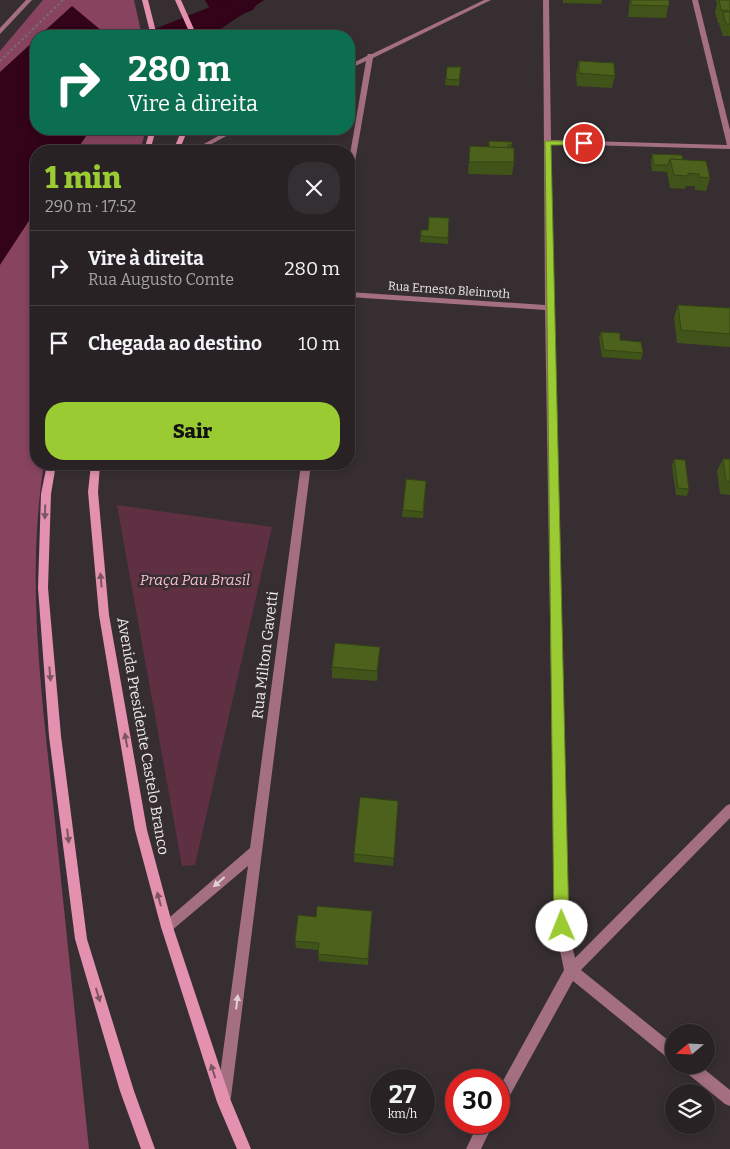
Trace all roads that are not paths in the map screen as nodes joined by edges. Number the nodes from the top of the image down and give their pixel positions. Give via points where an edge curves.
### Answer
1 (28, 0) edge
2 (145, 0) edge
3 (488, 0) edge
4 (546, 0) edge
5 (696, 0) edge
6 (180, 3) edge
7 (153, 30) edge
8 (191, 30) edge
9 (0, 32) edge
10 (370, 55) junction
11 (355, 64) edge
12 (225, 135) edge
13 (547, 142) junction
14 (205, 145) edge
15 (355, 145) edge
16 (730, 145) edge
17 (355, 294) edge
18 (549, 308) junction
19 (50, 470) edge
20 (95, 470) edge
21 (305, 470) edge
22 (730, 810) edge
23 (256, 851) junction
24 (167, 927) junction
25 (571, 971) junction
26 (665, 1047) edge
27 (699, 1074) edge
28 (510, 1082) edge
29 (730, 1099) edge
30 (224, 1102) junction
31 (480, 1134) edge
32 (148, 1149) edge
33 (244, 1149) edge
34 (472, 1149) edge

1 - 9 street
2 - 7 main road
3 - 10 street
4 - 13 street
5 - 16 street
6 - 8 main road
10 - 11 street
10 - 15 street
12 - 14 street
13 - 16 street
13 - 18 street
17 - 18 street, Rua Ernesto Bleinroth
18 - 25 street via 562,926
19 -> 32 main road via 46,494 43,588 55,736 81,939
24 -> 20 main road, Avenida Presidente Castelo Branco via 141,830 104,615
21 - 23 street, Rua Milton Gavetti
22 - 25 street
23 -> 24 street
30 -> 23 street, Rua Milton Gavetti
30 -> 24 main road, Avenida Presidente Castelo Branco
25 - 26 street
25 - 28 street
27 - 29 street
30 - 33 main road, Avenida Presidente Castelo Branco
31 - 34 street

